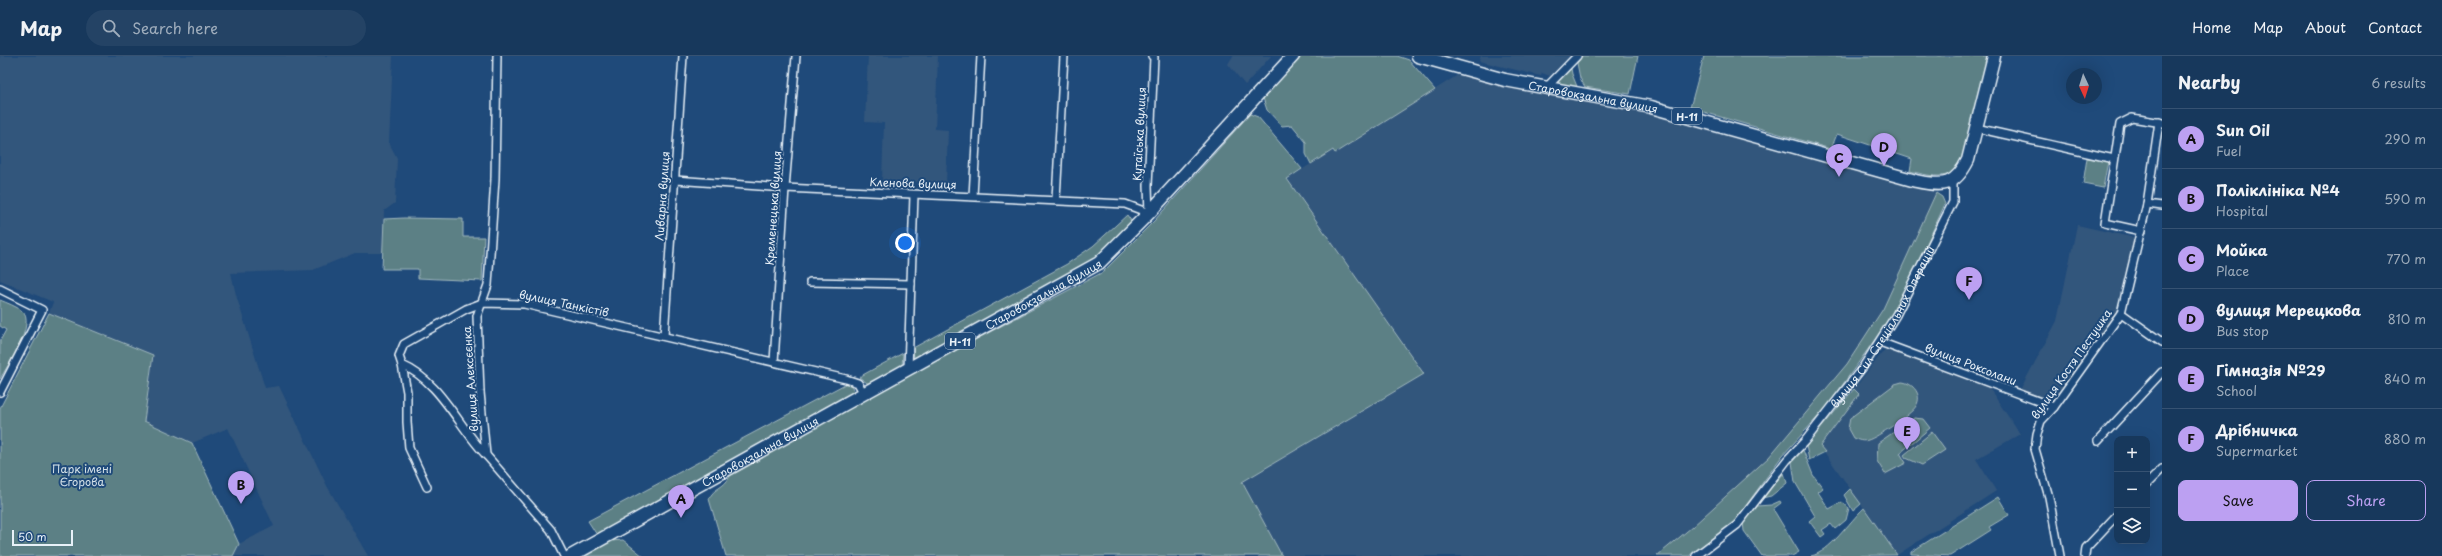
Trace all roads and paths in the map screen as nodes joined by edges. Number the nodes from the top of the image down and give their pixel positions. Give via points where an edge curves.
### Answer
1 (497, 56) edge
2 (683, 56) edge
3 (796, 56) edge
4 (981, 56) edge
5 (1064, 56) edge
6 (1152, 56) edge
7 (1293, 56) edge
8 (1418, 56) edge
9 (1577, 56) edge
10 (1994, 56) edge
11 (1546, 88) junction
12 (2161, 122) edge
13 (1976, 128) junction
14 (2114, 159) junction
15 (675, 180) junction
16 (1953, 182) junction
17 (785, 188) junction
18 (914, 195) junction
19 (973, 196) junction
20 (1056, 199) junction
21 (2147, 204) junction
22 (2162, 206) edge
23 (1149, 213) junction
24 (2141, 232) junction
25 (810, 282) dead end
26 (911, 284) junction
27 (0, 289) edge
28 (482, 303) junction
29 (2121, 313) junction
30 (664, 336) junction
31 (1880, 342) junction
32 (2162, 342) edge
33 (774, 362) junction
34 (402, 365) junction
35 (908, 369) junction
36 (2162, 372) edge
37 (0, 392) edge
38 (864, 394) junction
39 (2054, 407) junction
40 (2098, 441) dead end
41 (486, 455) junction
42 (2162, 469) edge
43 (2150, 481) edge
44 (427, 487) dead end
45 (2114, 518) edge
46 (564, 556) edge
47 (571, 556) edge
48 (1696, 556) edge
49 (2060, 556) edge
50 (2085, 556) edge

1 - 28 street, вулиця Алексєєнка via 495,179 488,285
2 - 15 street, Ливарна вулиця
3 - 17 street, Кременецька вулиця
4 - 19 street
5 - 20 street
6 - 23 street, Кутаїська вулиця via 1154,57
7 - 23 main road, Старовокзальна вулиця / Н-11
8 - 11 main road, Старовокзальна вулиця / Н-11 via 1505,80
9 - 11 street
10 - 13 main road
11 - 16 main road, Старовокзальна вулиця / Н-11 via 1651,107 1931,184
12 - 14 street, вулиця Костя Пестушка via 2132,118 2120,124
12 - 21 street, вулиця Костя Пестушка
13 - 14 street
13 - 16 main road via 1968,160 1961,174
14 - 24 street, вулиця Костя Пестушка via 2105,223
15 - 17 street, Кленова вулиця
15 - 30 street, Ливарна вулиця
16 - 31 street, вулиця Сил Спеціальних Операцій via 1953,202 1900,308
17 - 18 street, Кленова вулиця
17 - 33 street, Кременецька вулиця
18 - 19 street, Кленова вулиця
18 - 26 street
19 - 20 street, Кленова вулиця
20 - 23 street, Кленова вулиця via 1125,204
21 - 22 street
21 - 24 street, вулиця Костя Пестушка
23 - 35 main road, Старовокзальна вулиця / Н-11 via 1098,263
24 - 29 street, вулиця Костя Пестушка
25 - 26 street
26 - 35 street
27 - 37 street via 42,310
28 - 30 street, вулиця Танкістів via 524,304
28 - 34 street, вулиця Танкістів via 466,309 404,344 399,356
28 - 41 street, вулиця Алексєєнка via 476,316 476,334
29 - 32 street
29 - 39 street, вулиця Костя Пестушка
30 - 33 street, вулиця Танкістів
31 - 39 street, вулиця Роксолани
31 - 48 street, вулиця Сил Спеціальних Операцій via 1737,525
33 - 38 street, вулиця Танкістів via 858,383
34 - 41 street via 414,370 428,381 471,440
34 - 44 street, вулиця Танкістів via 407,392 409,448
35 - 38 main road, Старовокзальна вулиця / Н-11
36 - 40 street
38 - 47 main road, Старовокзальна вулиця / Н-11
39 - 49 street, вулиця Костя Пестушка via 2041,421 2036,434 2036,449 2049,497
41 - 46 street via 551,530
42 - 43 street
45 - 50 street via 2086,548

